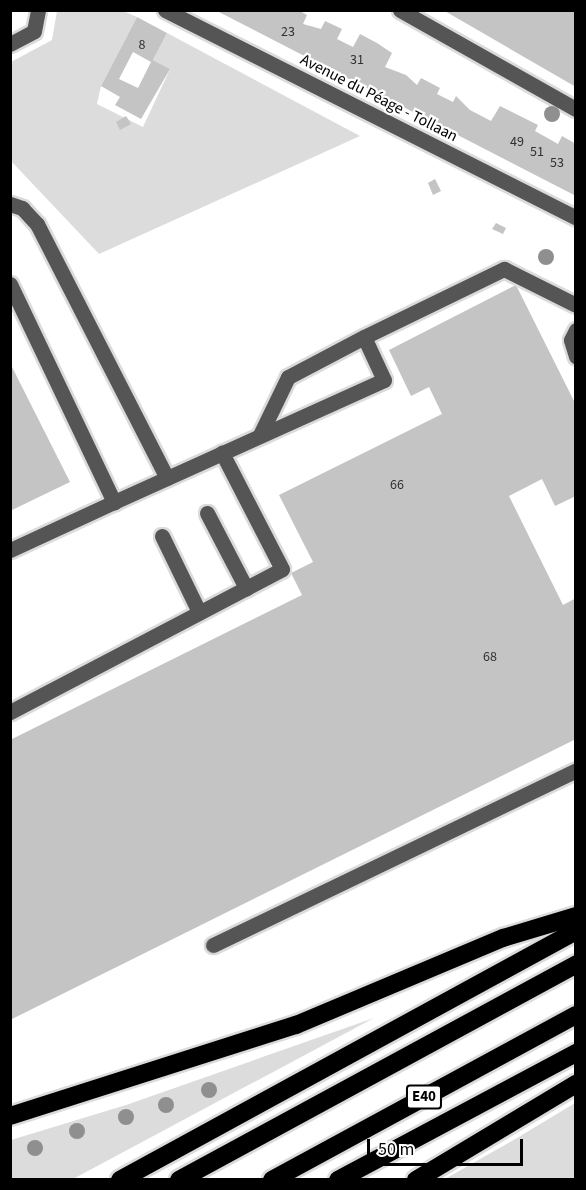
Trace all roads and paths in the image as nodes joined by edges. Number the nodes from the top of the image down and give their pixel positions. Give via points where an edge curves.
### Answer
1 (38, 10) edge
2 (165, 10) edge
3 (400, 10) edge
4 (10, 44) edge
5 (576, 109) edge
6 (10, 204) edge
7 (576, 218) edge
8 (10, 284) edge
9 (576, 305) edge
10 (576, 330) edge
11 (364, 337) junction
12 (576, 356) edge
13 (260, 435) junction
14 (222, 453) junction
15 (167, 478) junction
16 (114, 502) junction
17 (207, 513) dead end
18 (162, 536) dead end
19 (10, 550) edge
20 (246, 588) junction
21 (200, 612) junction
22 (10, 712) edge
23 (576, 770) edge
24 (576, 916) edge
25 (576, 931) edge
26 (213, 945) dead end
27 (576, 964) edge
28 (576, 1015) edge
29 (576, 1053) edge
30 (576, 1084) edge
31 (10, 1116) edge
32 (120, 1179) edge
33 (178, 1179) edge
34 (272, 1179) edge
35 (338, 1179) edge
36 (416, 1179) edge

1 - 4 street via 34,31
2 - 7 street, Avenue du Péage - Tollaan
3 - 5 street
6 - 15 street via 22,208 37,224
8 - 16 street
9 - 11 street via 504,269
10 - 12 street via 571,340
11 - 13 street via 288,377
11 - 13 street via 384,380
13 - 14 street
14 - 15 street
14 - 20 street via 282,569
15 - 16 street
16 - 19 street
17 - 20 street
18 - 21 street
20 - 21 street
21 - 22 street
23 - 26 street
24 - 31 highway via 503,938 296,1025
25 - 32 highway
27 - 33 highway, E40
28 - 34 highway, E40
29 - 35 highway, E40
30 - 36 highway

